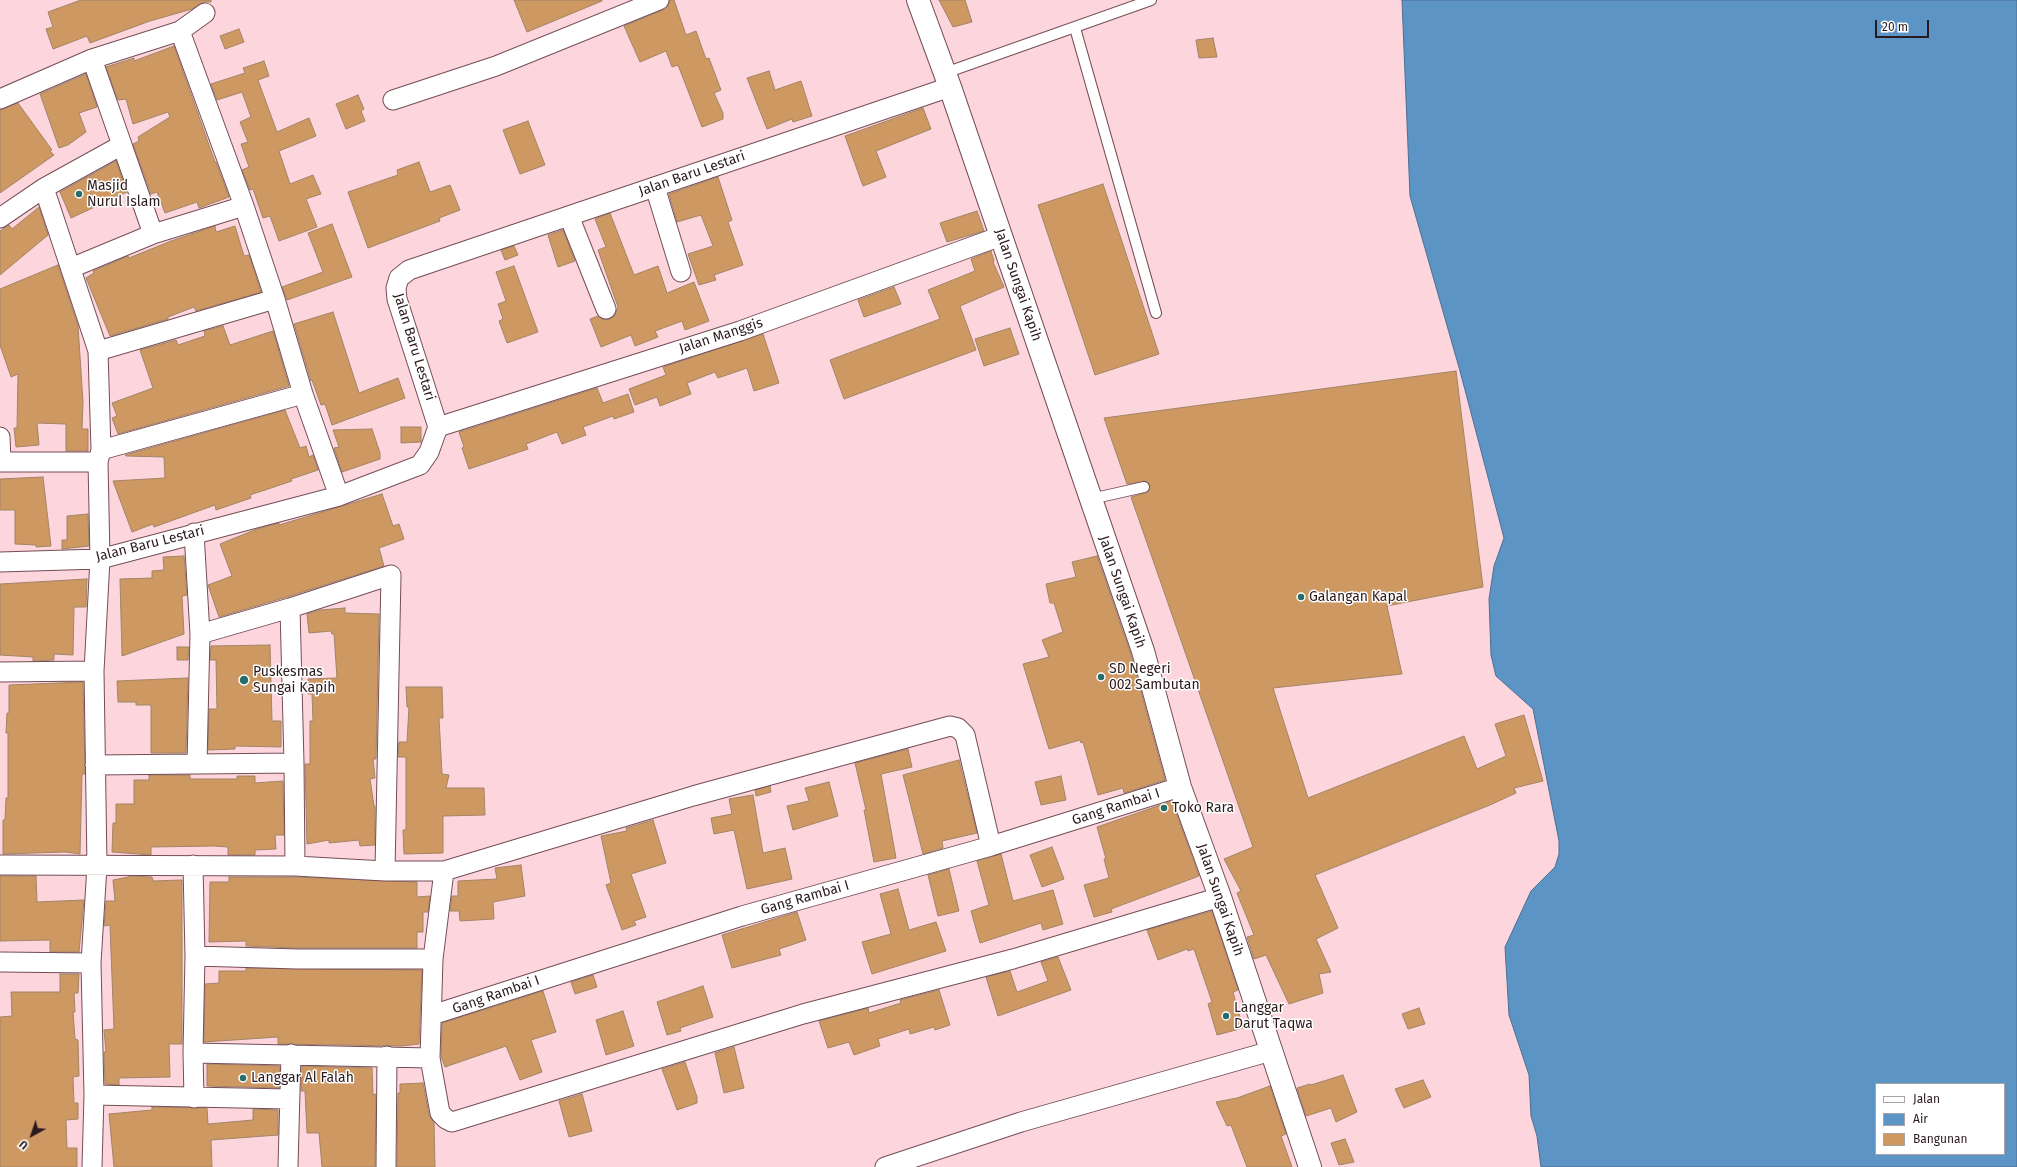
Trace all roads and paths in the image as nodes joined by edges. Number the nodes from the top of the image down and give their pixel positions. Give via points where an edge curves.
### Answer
1 (659, 0) edge
2 (918, 0) edge
3 (1151, 0) edge
4 (205, 13) dead end
5 (1075, 28) junction
6 (180, 31) junction
7 (92, 59) junction
8 (947, 80) junction
9 (0, 99) edge
10 (393, 100) dead end
11 (122, 145) junction
12 (655, 187) junction
13 (44, 188) junction
14 (244, 206) junction
15 (569, 216) junction
16 (0, 218) edge
17 (153, 234) junction
18 (1001, 236) junction
19 (72, 268) junction
20 (682, 272) dead end
21 (275, 299) junction
22 (606, 309) dead end
23 (1156, 313) dead end
24 (98, 351) junction
25 (303, 394) junction
26 (438, 427) junction
27 (0, 437) edge
28 (99, 456) junction
29 (0, 462) edge
30 (1144, 486) dead end
31 (339, 496) junction
32 (1091, 499) junction
33 (194, 533) junction
34 (100, 559) junction
35 (0, 562) edge
36 (290, 608) junction
37 (200, 634) junction
38 (94, 671) junction
39 (0, 672) edge
40 (294, 763) junction
41 (197, 764) junction
42 (95, 765) junction
43 (1180, 787) junction
44 (991, 846) junction
45 (0, 865) edge
46 (193, 865) junction
47 (96, 866) junction
48 (294, 866) junction
49 (384, 871) junction
50 (444, 871) junction
51 (1220, 897) junction
52 (195, 956) junction
53 (433, 959) junction
54 (0, 962) edge
55 (91, 963) junction
56 (432, 1015) junction
57 (1271, 1051) junction
58 (193, 1052) junction
59 (291, 1054) junction
60 (387, 1056) junction
61 (430, 1058) junction
62 (94, 1095) junction
63 (194, 1098) junction
64 (288, 1099) junction
65 (92, 1167) edge
66 (288, 1167) edge
67 (386, 1167) edge
68 (885, 1167) edge
69 (1310, 1167) edge

1 - 10 street via 496,66
2 - 8 street, Jalan Sungai Kapih
3 - 5 lane
4 - 6 street
5 - 8 lane
5 - 23 lane
6 - 7 street
6 - 14 street
7 - 9 street
7 - 11 street
8 - 12 street, Jalan Baru Lestari
8 - 18 street, Jalan Sungai Kapih
11 - 13 street
11 - 17 street
12 - 15 street, Jalan Baru Lestari
12 - 20 street
13 - 16 street
13 - 19 street
14 - 17 street
14 - 21 street
15 - 22 street
15 - 26 street, Jalan Baru Lestari via 409,270 399,278 396,288 397,300
17 - 19 street
18 - 26 street, Jalan Manggis via 740,331
18 - 32 street, Jalan Sungai Kapih
19 - 24 street
21 - 24 street
21 - 25 street
24 - 28 street
25 - 28 street
25 - 31 street
26 - 31 street, Jalan Baru Lestari via 429,452 420,465
27 - 29 street
28 - 29 street
28 - 34 street
30 - 32 lane
31 - 33 street, Jalan Baru Lestari
32 - 43 street, Jalan Sungai Kapih via 1143,651
33 - 34 street, Jalan Baru Lestari
33 - 37 street
34 - 35 street, Jalan Baru Lestari
34 - 38 street
36 - 37 street
36 - 40 street
36 - 49 street via 390,575
37 - 41 street
38 - 39 street
38 - 42 street
40 - 41 street
40 - 48 street
41 - 42 street
42 - 47 street
43 - 44 street, Gang Rambai I
43 - 51 street, Jalan Sungai Kapih
44 - 50 street via 965,735 958,728 950,726 694,796
44 - 56 street, Gang Rambai I via 742,916
45 - 47 street
46 - 47 street
46 - 48 street
46 - 52 street
47 - 55 street
48 - 49 street
49 - 50 street
50 - 53 street
51 - 57 street, Jalan Sungai Kapih
51 - 61 street via 1013,959 803,1014 452,1122 440,1113
52 - 53 street
52 - 58 street
53 - 56 street
54 - 55 street
55 - 62 street
56 - 61 street
57 - 68 street via 1021,1122
57 - 69 street, Jalan Sungai Kapih
58 - 59 street
58 - 63 street
59 - 60 street
59 - 64 street
60 - 61 street
60 - 67 street
62 - 63 street
62 - 65 street
63 - 64 street
64 - 66 street

